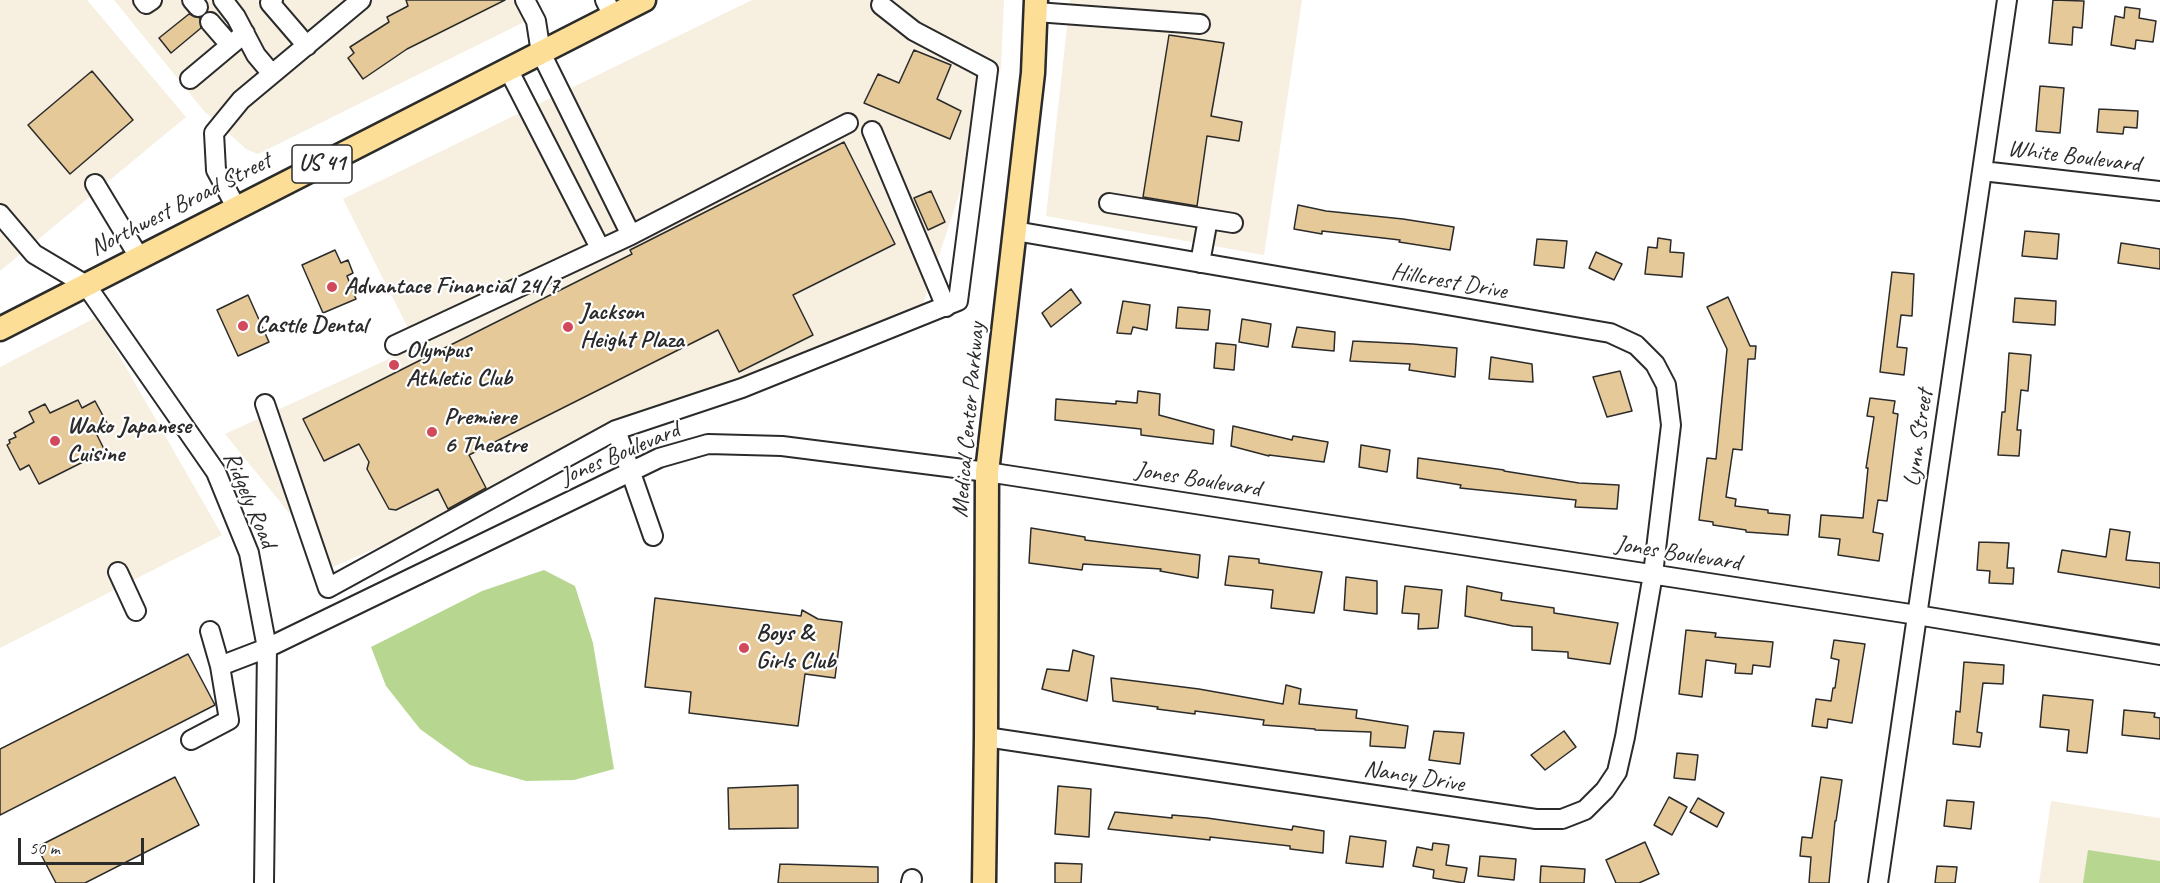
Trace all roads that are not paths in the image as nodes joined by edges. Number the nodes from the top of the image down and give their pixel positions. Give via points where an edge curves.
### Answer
1 (223, 0) edge
2 (362, 0) edge
3 (525, 0) edge
4 (644, 0) edge
5 (2007, 0) edge
6 (270, 1) edge
7 (882, 5) dead end
8 (1036, 6) edge
9 (609, 8) edge
10 (210, 22) dead end
11 (1200, 24) dead end
12 (245, 33) junction
13 (231, 45) junction
14 (307, 46) junction
15 (541, 53) junction
16 (508, 69) junction
17 (272, 74) junction
18 (190, 79) dead end
19 (848, 123) dead end
20 (872, 131) dead end
21 (1982, 171) junction
22 (95, 184) dead end
23 (2160, 191) edge
24 (1109, 203) dead end
25 (236, 207) junction
26 (0, 214) edge
27 (1208, 219) junction
28 (1233, 223) dead end
29 (1015, 231) junction
30 (631, 235) junction
31 (600, 248) junction
32 (139, 257) junction
33 (1200, 263) junction
34 (86, 285) junction
35 (946, 307) junction
36 (0, 329) edge
37 (395, 345) dead end
38 (265, 404) dead end
39 (616, 430) junction
40 (631, 472) junction
41 (987, 472) junction
42 (653, 536) dead end
43 (118, 572) dead end
44 (1653, 574) junction
45 (136, 611) dead end
46 (1917, 615) junction
47 (210, 631) dead end
48 (267, 648) junction
49 (2160, 655) edge
50 (220, 666) junction
51 (986, 737) junction
52 (191, 740) dead end
53 (264, 883) edge
54 (984, 883) edge
55 (1878, 883) edge

1 - 12 street
2 - 14 street
3 - 15 street via 536,21
4 - 9 main road, Northwest Broad Street / US 41
5 - 21 street, Lynn Street
6 - 14 street
7 - 35 street via 914,31 988,70 958,301
8 - 11 street
8 - 29 main road, Medical Center Parkway
9 - 15 main road, Northwest Broad Street / US 41
10 - 13 street
12 - 13 street
12 - 17 street
13 - 18 street
14 - 17 street
15 - 16 main road, Northwest Broad Street / US 41
15 - 30 street
16 - 25 main road, Northwest Broad Street / US 41
16 - 31 street
17 - 25 street via 241,100 214,133 216,170
19 - 30 street
20 - 35 street
21 - 23 street, White Boulevard
21 - 46 street, Lynn Street
22 - 32 street
24 - 27 street
25 - 32 main road, Northwest Broad Street / US 41
26 - 34 street, Ridgely Road via 34,254
27 - 28 street
27 - 33 street
29 - 33 street, Hillcrest Drive
29 - 41 main road, Medical Center Parkway
30 - 31 street
31 - 37 street
32 - 34 main road, Northwest Broad Street / US 41
33 - 44 street, Hillcrest Drive via 1610,333 1636,345 1655,364 1666,385 1671,425
34 - 36 main road, Northwest Broad Street / US 41
34 - 48 street, Ridgely Road via 216,472 249,553
35 - 39 street via 742,388
38 - 39 street via 328,588
39 - 40 street
40 - 41 street, Jones Boulevard via 659,458 708,444 782,446
40 - 42 street
40 - 48 street, Jones Boulevard
41 - 44 street, Jones Boulevard
41 - 51 main road, Medical Center Parkway
43 - 45 street
44 - 46 street, Jones Boulevard
44 - 51 street, Nancy Drive via 1617,772 1585,810 1562,819 1536,819
46 - 49 street, Jones Boulevard
46 - 55 street, Lynn Street
47 - 50 street
48 - 50 street, Jones Boulevard
48 - 53 street, Ridgely Road
50 - 52 street via 229,720
51 - 54 main road, Medical Center Parkway

